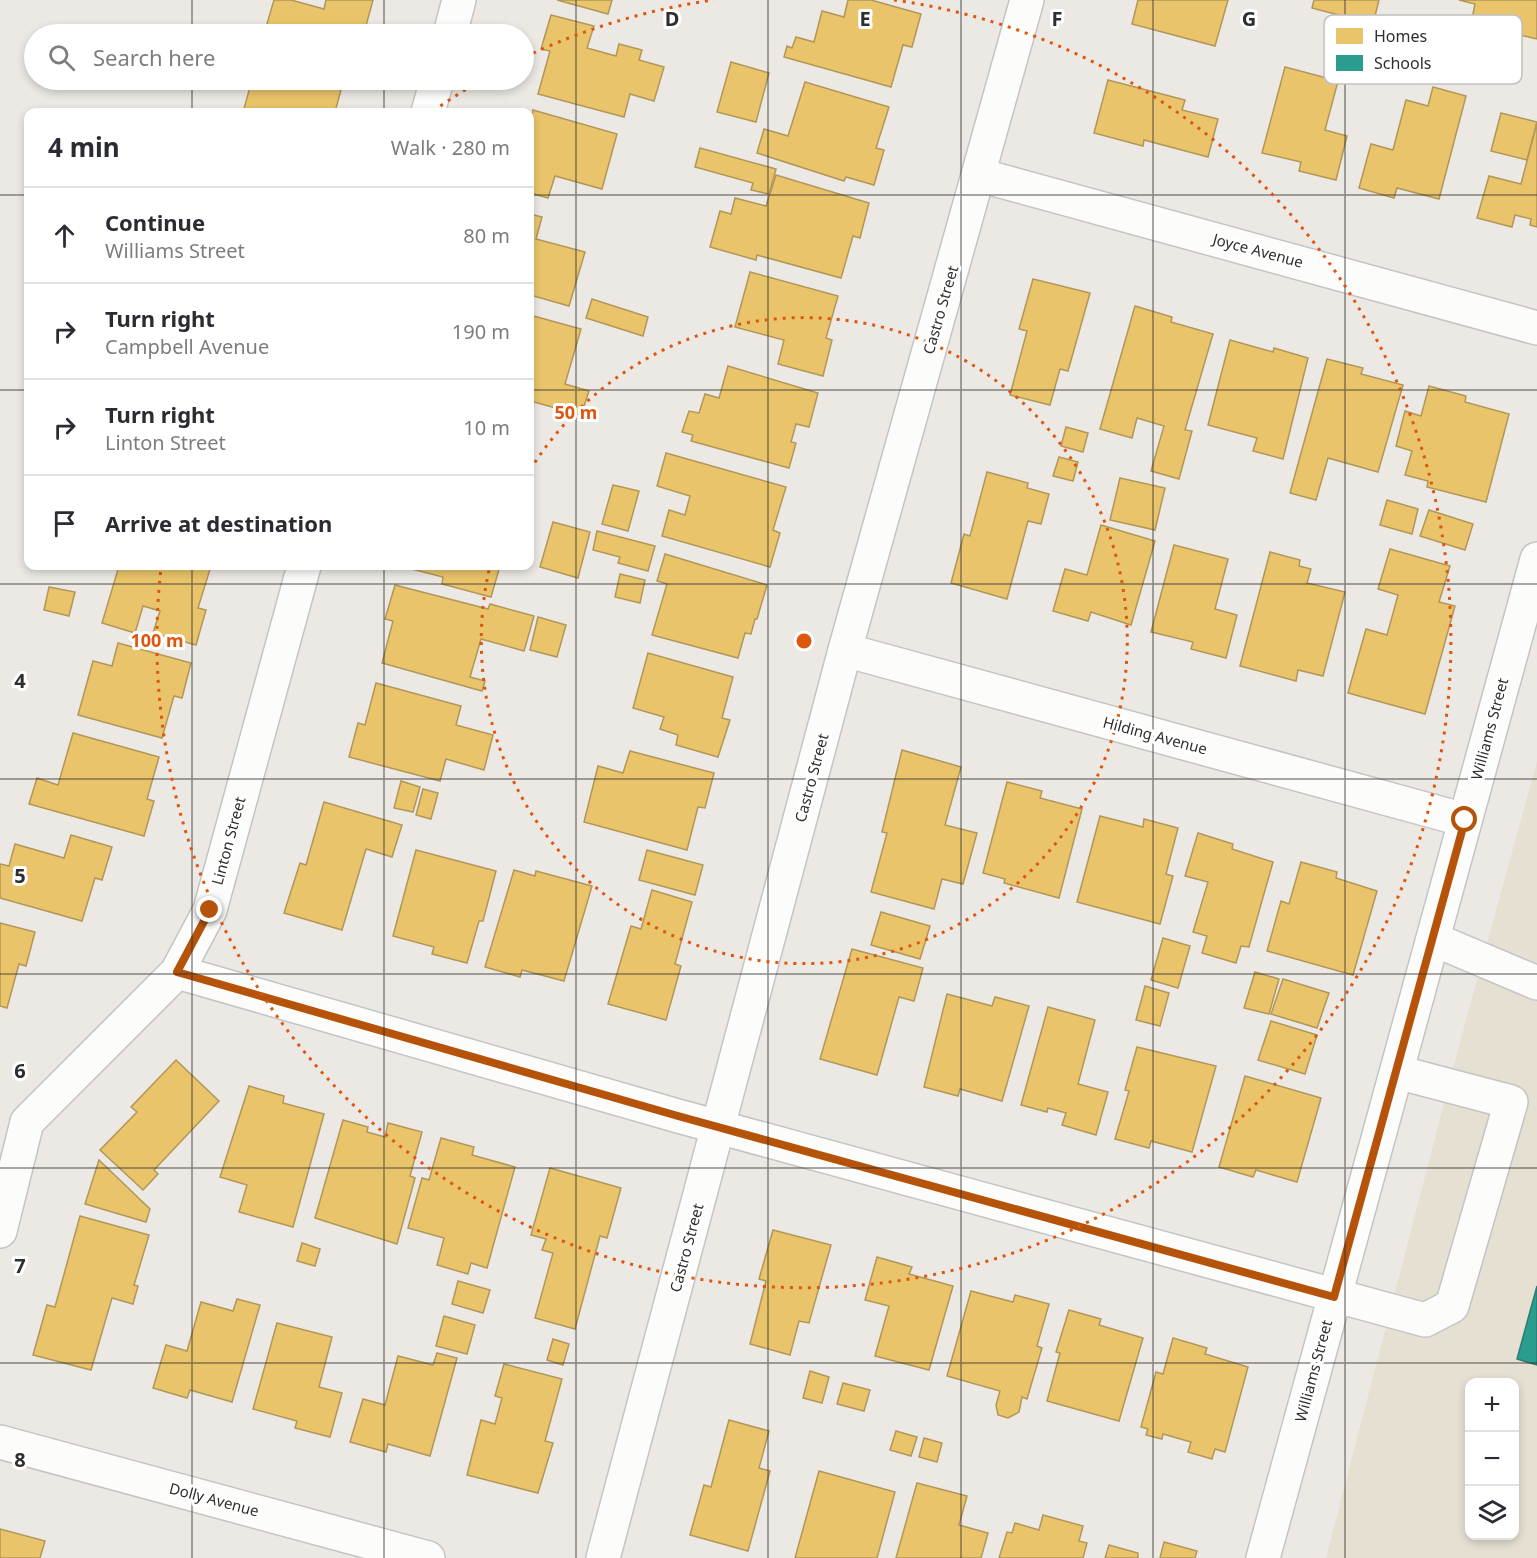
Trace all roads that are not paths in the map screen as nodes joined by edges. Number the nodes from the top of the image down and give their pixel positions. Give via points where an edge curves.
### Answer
1 (459, 0) edge
2 (1027, 0) edge
3 (453, 24) edge
4 (435, 90) edge
5 (429, 108) edge
6 (979, 175) junction
7 (1537, 328) edge
8 (1537, 559) edge
9 (303, 570) edge
10 (845, 650) junction
11 (1465, 820) junction
12 (1433, 939) junction
13 (177, 972) junction
14 (1537, 983) edge
15 (1397, 1072) junction
16 (720, 1127) junction
17 (0, 1231) edge
18 (1334, 1297) junction
19 (0, 1442) edge
20 (428, 1558) edge
21 (603, 1558) edge
22 (1263, 1558) edge

1 - 3 street
2 - 6 street, Castro Street
4 - 5 street
6 - 7 street, Joyce Avenue
6 - 10 street, Castro Street
8 - 11 street, Williams Street
9 - 13 street, Linton Street via 210,910
10 - 11 street, Hilding Avenue
10 - 16 street, Castro Street
11 - 12 street, Williams Street
12 - 14 street
12 - 15 street, Williams Street
13 - 16 street
13 - 17 street, Linton Street via 27,1122
15 - 18 street, Williams Street
15 - 18 street via 1511,1102 1452,1306 1425,1320
16 - 18 street
16 - 21 street, Castro Street
18 - 22 street, Williams Street
19 - 20 street, Dolly Avenue

